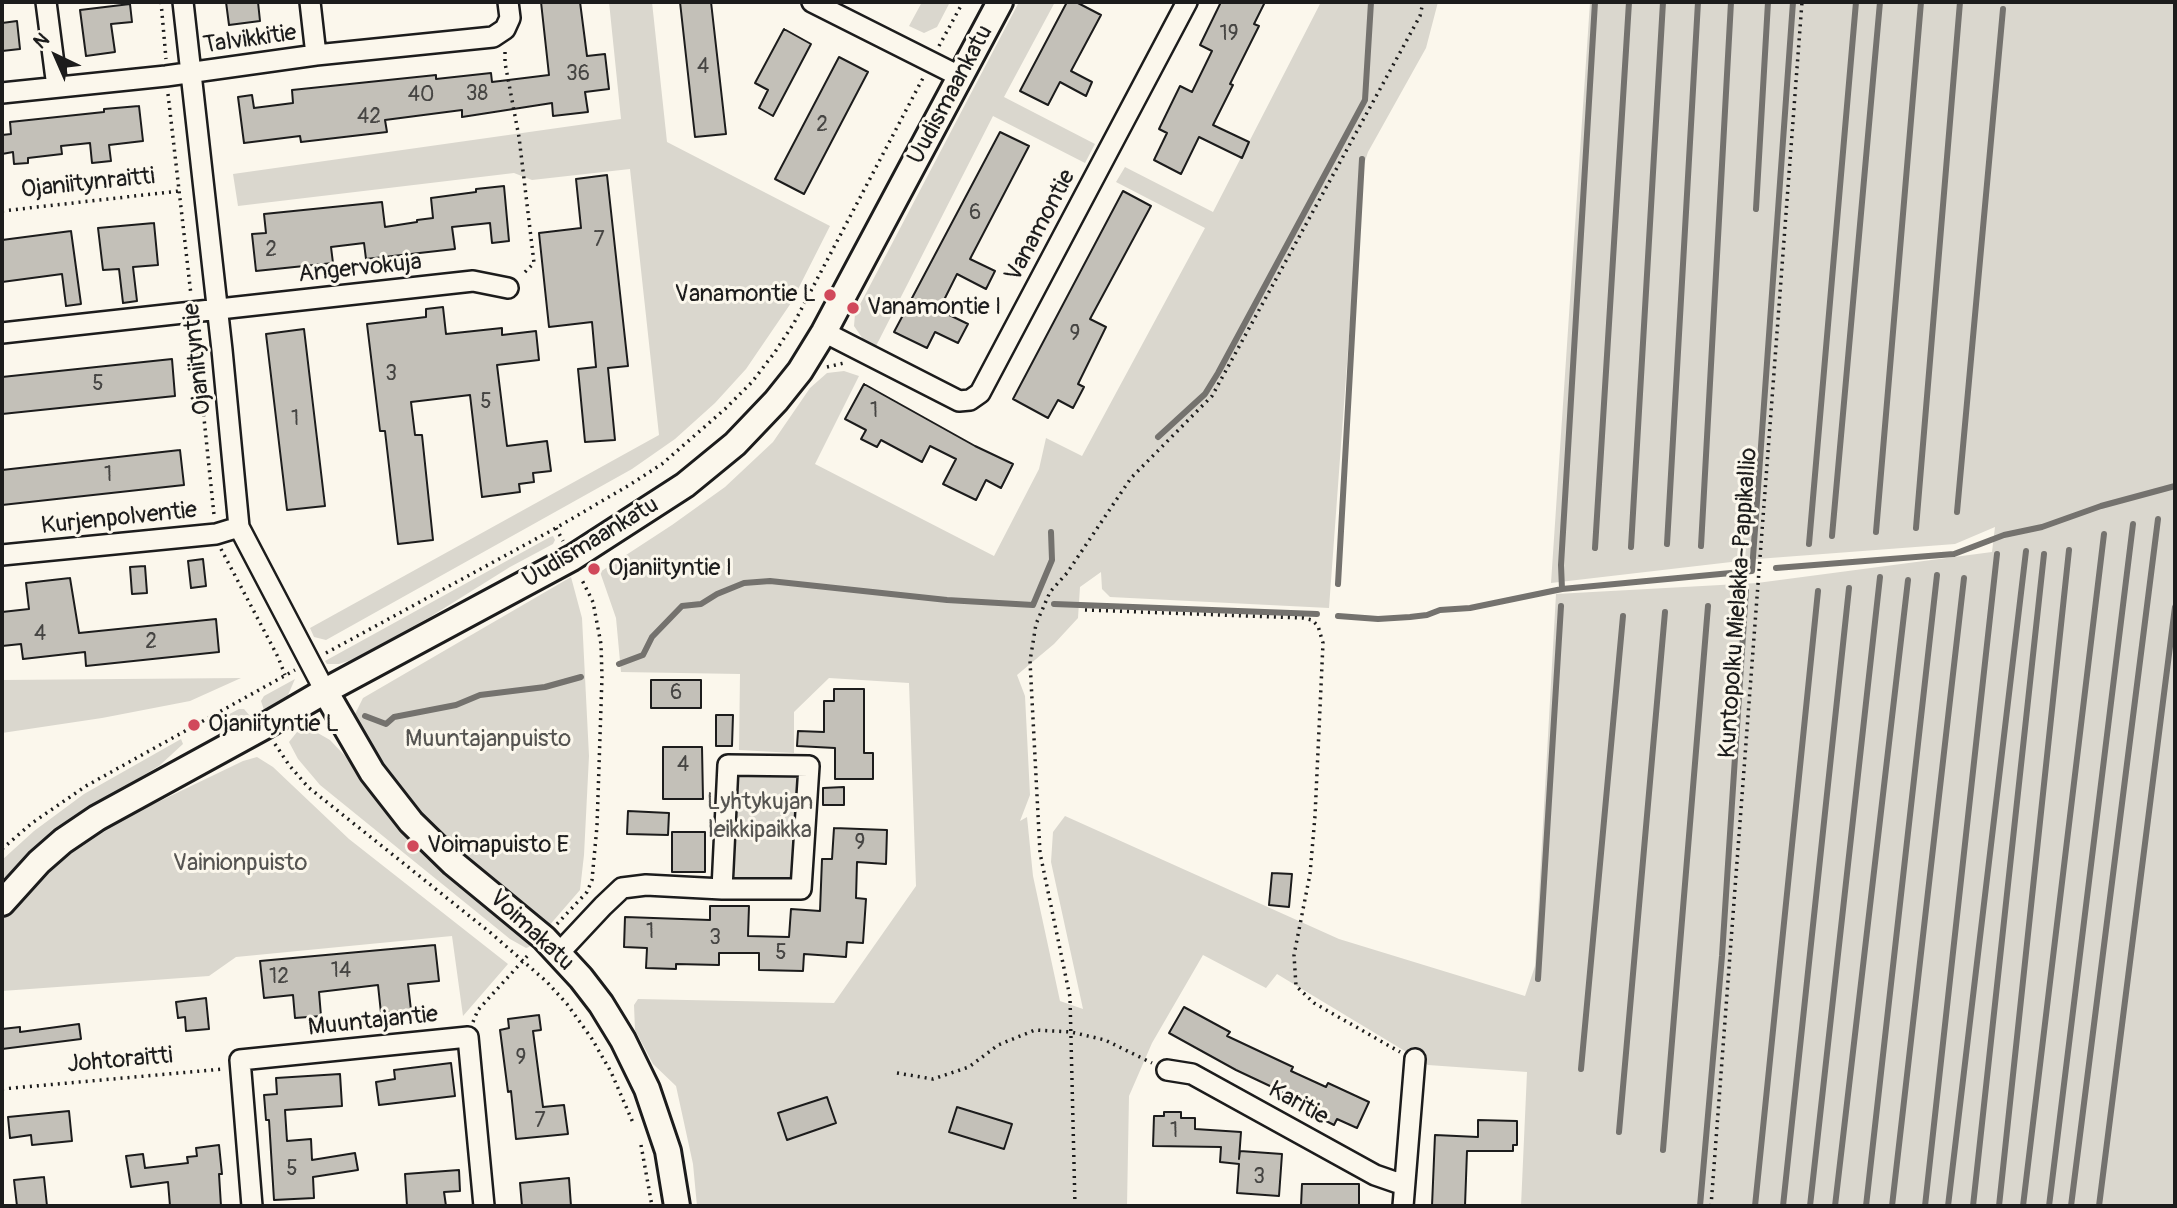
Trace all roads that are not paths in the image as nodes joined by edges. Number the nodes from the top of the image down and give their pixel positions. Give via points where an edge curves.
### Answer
1 (46, 2) edge
2 (183, 2) edge
3 (310, 2) edge
4 (508, 2) edge
5 (814, 2) edge
6 (1000, 2) edge
7 (1188, 2) edge
8 (316, 55) junction
9 (190, 72) junction
10 (961, 77) junction
11 (57, 87) junction
12 (2, 93) edge
13 (508, 288) road end
14 (218, 310) junction
15 (824, 332) junction
16 (2, 333) edge
17 (239, 527) junction
18 (2, 555) edge
19 (324, 691) junction
20 (722, 889) junction
21 (2, 903) edge
22 (559, 953) junction
23 (1415, 1059) road end
24 (1167, 1070) road end
25 (1404, 1185) junction
26 (252, 1206) edge
27 (484, 1206) edge
28 (677, 1206) edge
29 (1403, 1206) edge

1 - 11 street
2 - 9 street, Ojaniityntie
3 - 8 street, Talvikkitie
4 - 8 street, Talvikkitie via 510,18 505,29 493,37
5 - 10 street
6 - 10 street, Uudismaankatu
7 - 15 street, Vanamontie via 980,393 959,401
8 - 9 street, Talvikkitie
9 - 11 street, Talvikkitie
9 - 14 street, Ojaniityntie
10 - 15 street, Uudismaankatu
11 - 12 street, Talvikkitie
13 - 14 street, Angervokuja via 473,281
14 - 16 street
14 - 17 street, Ojaniityntie
15 - 19 street, Uudismaankatu via 776,401 735,444 685,485 572,558
17 - 18 street, Kurjenpolventie via 216,534
17 - 19 street, Ojaniityntie
19 - 21 street, Uudismaankatu via 97,818 63,841
19 - 22 street, Voimakatu via 372,772 411,822
20 - 20 street via 802,888 809,766 728,765
20 - 22 street via 622,888
22 - 28 street, Voimakatu via 601,1004 636,1064 668,1151
23 - 25 street
24 - 25 street, Karitie via 1192,1074 1375,1175
25 - 29 street
26 - 27 street, Muuntajantie via 240,1060 468,1037

